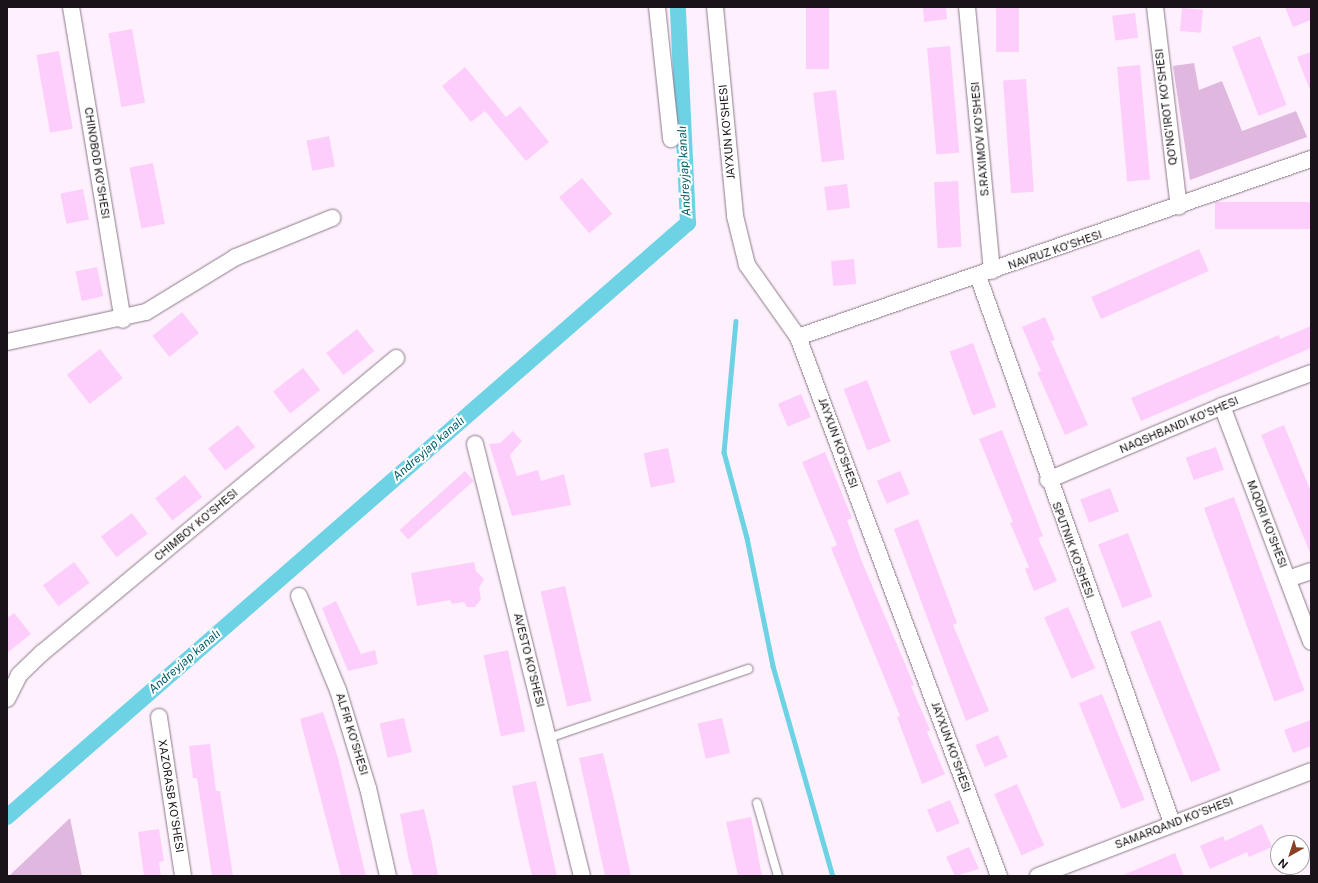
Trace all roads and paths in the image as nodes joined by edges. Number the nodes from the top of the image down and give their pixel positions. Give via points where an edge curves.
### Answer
1 (71, 7) edge
2 (657, 7) edge
3 (715, 7) edge
4 (967, 7) edge
5 (1155, 7) edge
6 (671, 139) dead end
7 (1311, 159) edge
8 (1179, 208) junction
9 (332, 218) dead end
10 (985, 274) junction
11 (123, 320) junction
12 (798, 338) junction
13 (7, 342) edge
14 (396, 358) dead end
15 (1311, 372) edge
16 (1222, 406) junction
17 (475, 444) dead end
18 (1048, 480) junction
19 (1311, 571) edge
20 (1288, 579) junction
21 (299, 596) dead end
22 (1311, 642) edge
23 (748, 669) dead end
24 (7, 699) edge
25 (159, 717) dead end
26 (550, 738) junction
27 (1311, 771) edge
28 (757, 803) dead end
29 (1172, 823) junction
30 (183, 876) edge
31 (388, 876) edge
32 (582, 876) edge
33 (778, 876) edge
34 (999, 876) edge
35 (1038, 876) edge

1 - 11 street, CHINOBOD KO'SHESI
2 - 6 street
3 - 12 street, JAYXUN KO'SHESI via 735,216 745,258
4 - 10 street, S.RAXIMOV KO'SHESI
5 - 8 street, QO'NG'IROT KO'SHESI
7 - 8 street, NAVRUZ KO'SHESI
8 - 10 street, NAVRUZ KO'SHESI
9 - 11 street via 236,257 146,312
10 - 12 street, NAVRUZ KO'SHESI
10 - 18 street, SPUTNIK KO'SHESI
11 - 13 street
12 - 34 street, JAYXUN KO'SHESI
14 - 24 street, CHIMBOY KO'SHESI via 42,653 19,675
15 - 16 street, NAQSHBANDI KO'SHESI
16 - 18 street, NAQSHBANDI KO'SHESI
16 - 20 street, M.QORI KO'SHESI
17 - 26 street, AVESTO KO'SHESI
18 - 29 street, SPUTNIK KO'SHESI
19 - 20 street
20 - 22 street, M.QORI KO'SHESI
21 - 31 street, ALFIR KO'SHESI via 338,690 368,788
23 - 26 lane
25 - 30 street, XAZORASB KO'SHESI
26 - 32 street, AVESTO KO'SHESI
27 - 29 street, SAMARQAND KO'SHESI
28 - 33 lane
29 - 35 street, SAMARQAND KO'SHESI

